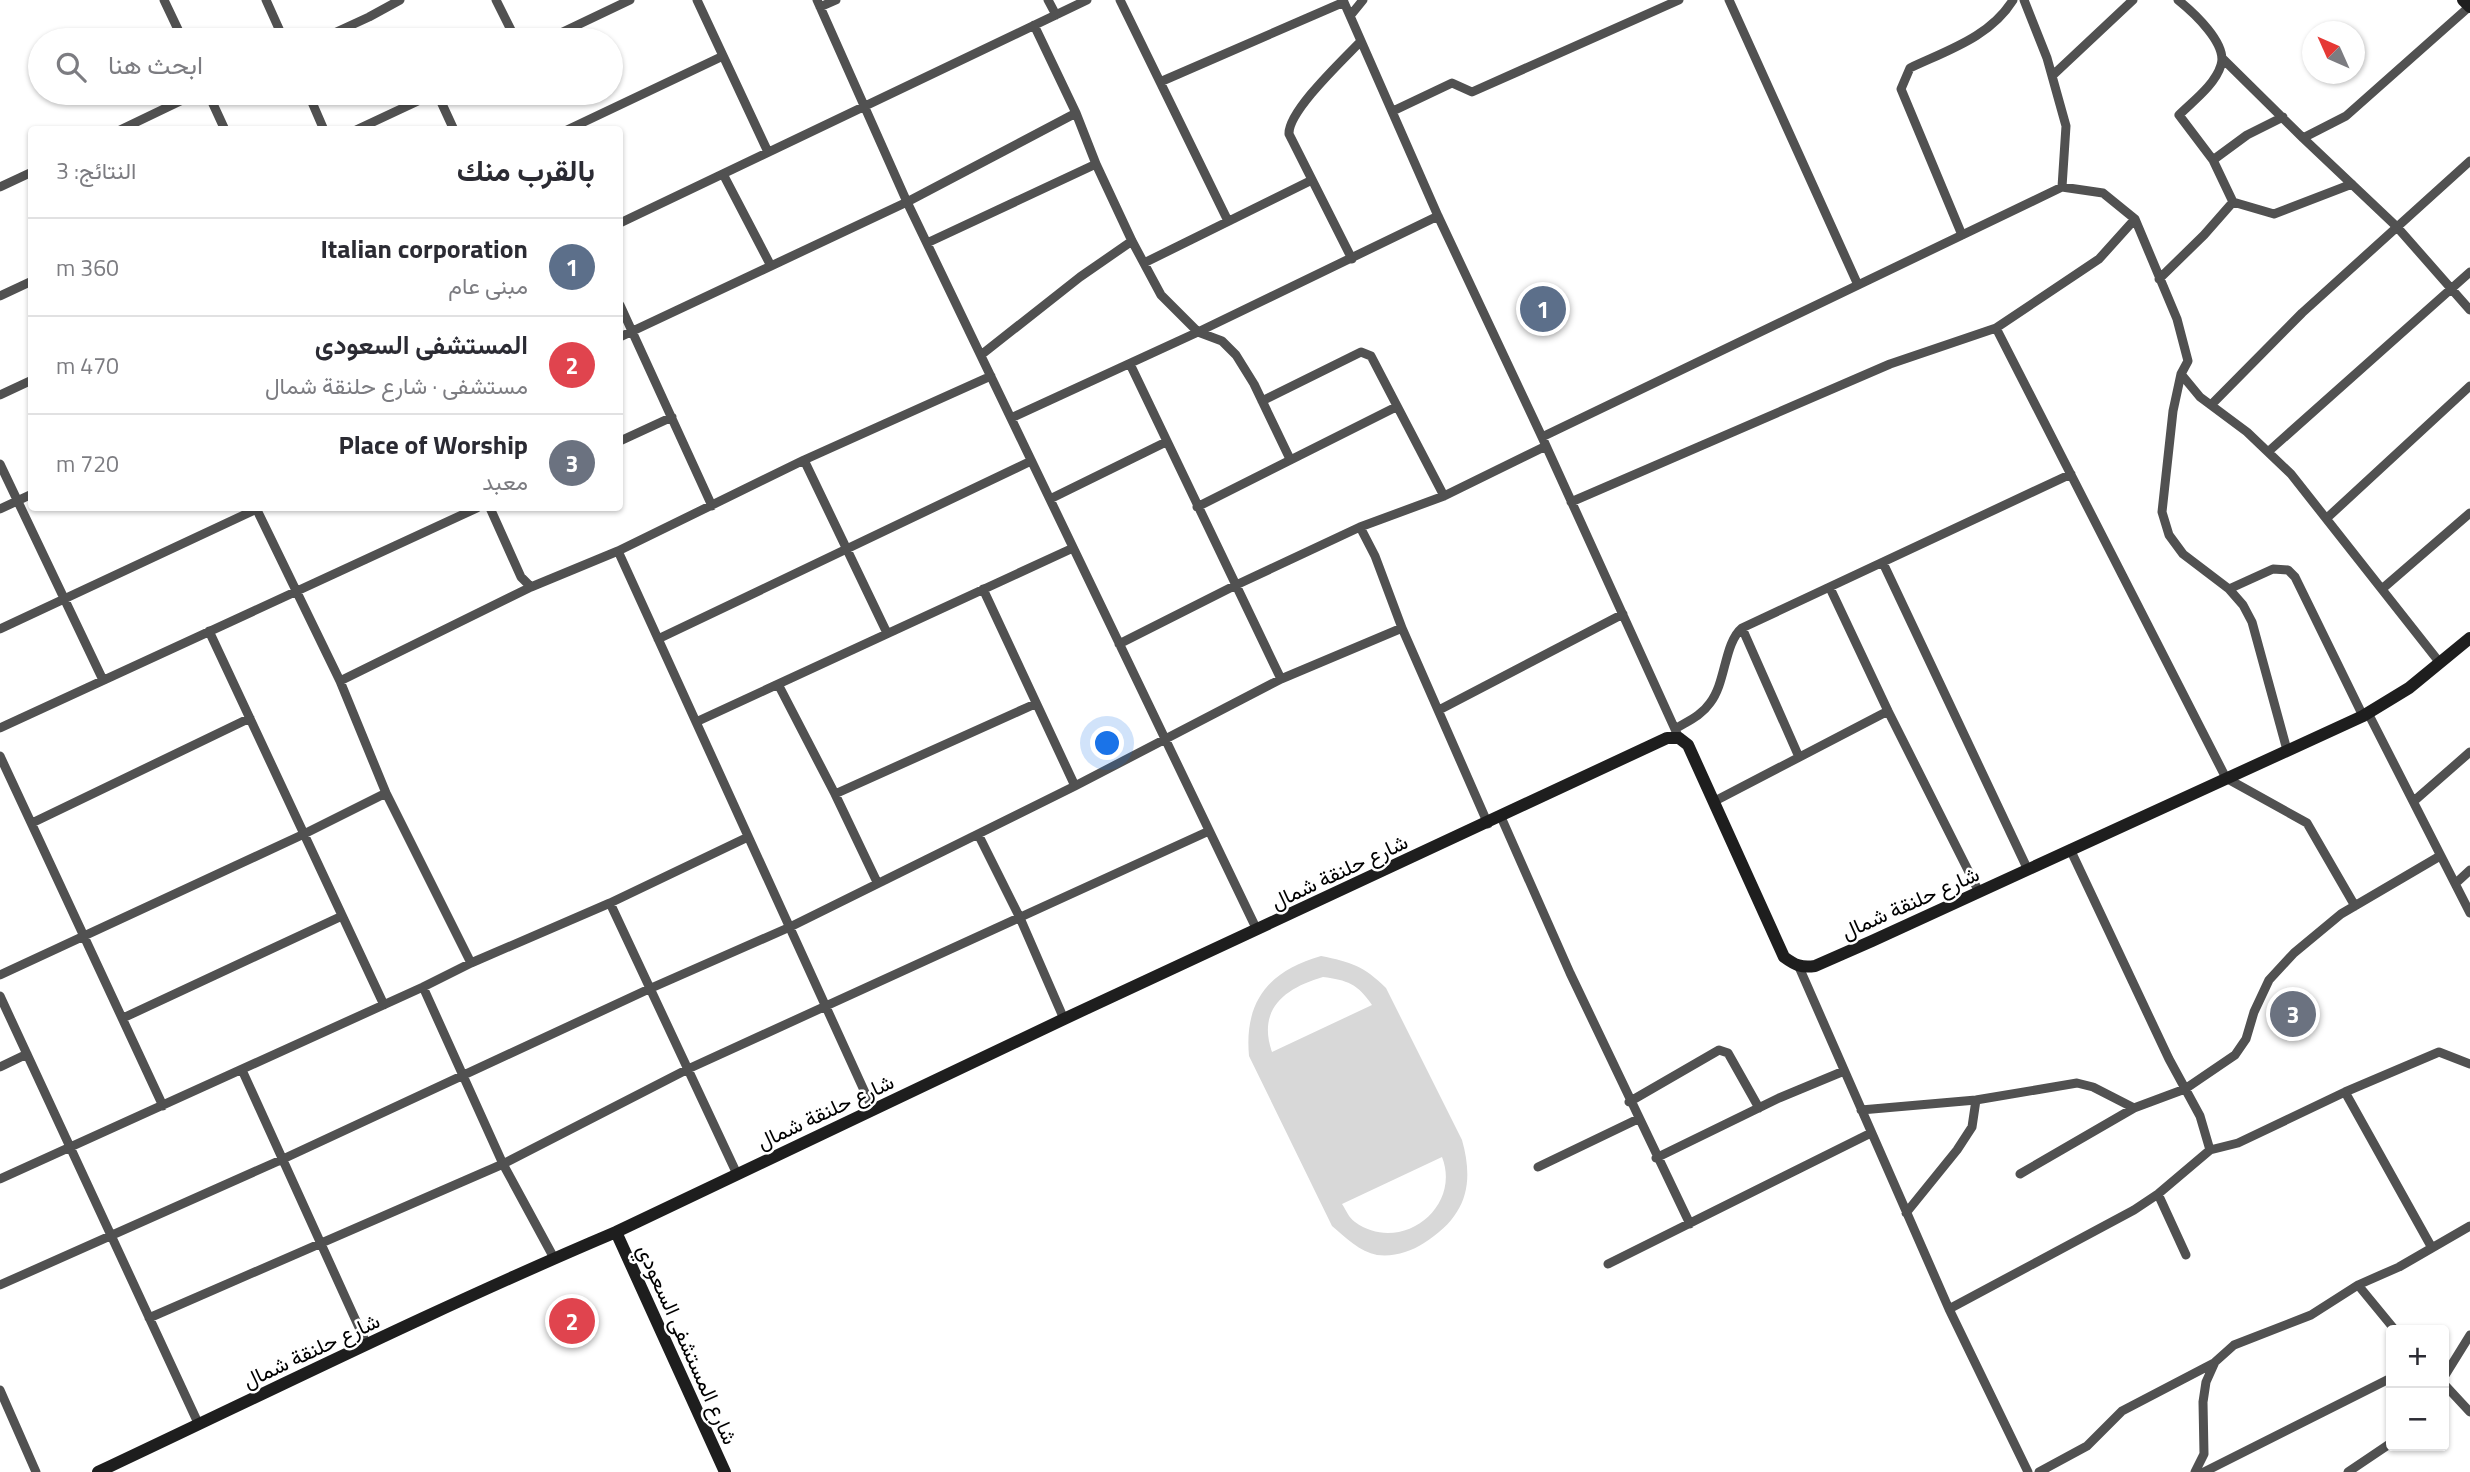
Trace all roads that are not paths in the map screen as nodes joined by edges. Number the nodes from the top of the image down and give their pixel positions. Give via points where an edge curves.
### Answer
1 (164, 0) edge
2 (266, 0) edge
3 (400, 0) edge
4 (496, 0) edge
5 (630, 0) edge
6 (697, 0) edge
7 (836, 0) edge
8 (1048, 0) edge
9 (1087, 0) edge
10 (1120, 0) edge
11 (1363, 0) edge
12 (1679, 0) edge
13 (1729, 0) edge
14 (2014, 0) edge
15 (2024, 0) edge
16 (2133, 0) edge
17 (2178, 0) edge
18 (2463, 0) edge
19 (1343, 1) edge
20 (819, 4) edge
21 (2470, 7) edge
22 (1056, 15) junction
23 (1350, 16) junction
24 (1034, 25) junction
25 (177, 28) edge
26 (279, 28) edge
27 (346, 28) edge
28 (510, 28) edge
29 (572, 28) edge
30 (1362, 41) junction
31 (723, 56) junction
32 (2222, 58) junction
33 (2052, 76) junction
34 (1160, 82) junction
35 (623, 103) edge
36 (172, 105) edge
37 (214, 105) edge
38 (313, 105) edge
39 (410, 105) edge
40 (442, 105) edge
41 (620, 105) edge
42 (866, 106) junction
43 (1393, 111) junction
44 (1076, 113) junction
45 (2283, 117) junction
46 (128, 126) edge
47 (223, 126) edge
48 (322, 126) edge
49 (365, 126) edge
50 (452, 126) edge
51 (575, 126) edge
52 (2303, 138) junction
53 (768, 152) junction
54 (2213, 160) junction
55 (2470, 161) edge
56 (1096, 164) junction
57 (28, 174) edge
58 (723, 174) junction
59 (1312, 180) junction
60 (2352, 184) junction
61 (0, 187) edge
62 (2062, 187) junction
63 (907, 202) junction
64 (2233, 202) junction
65 (1438, 216) junction
66 (2134, 219) junction
67 (1228, 221) junction
68 (623, 222) edge
69 (2397, 227) junction
70 (1962, 234) junction
71 (1132, 241) junction
72 (927, 243) junction
73 (1352, 259) junction
74 (1144, 264) junction
75 (771, 266) junction
76 (2470, 272) edge
77 (2159, 279) junction
78 (28, 283) edge
79 (1858, 285) junction
80 (2451, 289) junction
81 (0, 296) edge
82 (2470, 310) edge
83 (623, 312) edge
84 (1996, 328) junction
85 (632, 331) junction
86 (1198, 332) junction
87 (623, 336) edge
88 (981, 355) junction
89 (1130, 364) junction
90 (2181, 374) junction
91 (991, 376) junction
92 (28, 382) edge
93 (2470, 386) edge
94 (0, 395) edge
95 (1262, 401) junction
96 (2211, 405) junction
97 (1396, 407) junction
98 (672, 417) junction
99 (1011, 418) junction
100 (623, 440) edge
101 (1167, 442) junction
102 (1544, 442) junction
103 (2269, 451) junction
104 (1290, 459) junction
105 (804, 460) junction
106 (1031, 461) junction
107 (0, 464) edge
108 (2071, 474) junction
109 (28, 496) edge
110 (1444, 496) junction
111 (1050, 499) junction
112 (18, 501) junction
113 (1571, 502) junction
114 (712, 506) junction
115 (1197, 507) junction
116 (0, 509) edge
117 (251, 511) edge
118 (258, 511) edge
119 (470, 511) edge
120 (491, 511) edge
121 (2470, 513) edge
122 (2327, 518) junction
123 (1360, 527) junction
124 (1073, 548) junction
125 (846, 549) junction
126 (618, 551) junction
127 (1883, 563) junction
128 (1234, 586) junction
129 (531, 587) junction
130 (1830, 588) junction
131 (983, 589) junction
132 (2229, 589) junction
133 (2382, 589) junction
134 (296, 591) junction
135 (64, 599) junction
136 (1623, 614) junction
137 (1402, 628) junction
138 (1742, 628) junction
139 (0, 629) edge
140 (209, 631) junction
141 (887, 633) junction
142 (2470, 638) edge
143 (658, 639) junction
144 (1119, 644) junction
145 (2440, 663) junction
146 (103, 680) junction
147 (1281, 680) junction
148 (340, 681) junction
149 (779, 686) junction
150 (1035, 704) junction
151 (1439, 710) junction
152 (1888, 711) junction
153 (2365, 714) junction
154 (250, 718) junction
155 (696, 722) junction
156 (0, 728) edge
157 (1677, 733) junction
158 (1166, 738) junction
159 (2287, 750) junction
160 (2470, 752) edge
161 (0, 756) edge
162 (1799, 757) junction
163 (2226, 778) junction
164 (1075, 786) junction
165 (386, 793) junction
166 (835, 794) junction
167 (2414, 801) junction
168 (1713, 802) junction
169 (1501, 817) junction
170 (32, 823) junction
171 (1488, 824) junction
172 (1209, 831) junction
173 (304, 834) junction
174 (978, 834) junction
175 (748, 837) junction
176 (2070, 849) junction
177 (2440, 856) junction
178 (2028, 870) junction
179 (2470, 870) edge
180 (877, 882) junction
181 (2456, 883) junction
182 (1979, 892) junction
183 (610, 903) junction
184 (2355, 905) junction
185 (2470, 913) edge
186 (342, 916) junction
187 (1020, 918) junction
188 (790, 927) junction
189 (1257, 930) junction
190 (85, 936) junction
191 (471, 963) junction
192 (1799, 967) junction
193 (0, 975) edge
194 (423, 987) junction
195 (649, 989) junction
196 (0, 996) edge
197 (384, 1005) junction
198 (827, 1007) junction
199 (122, 1018) junction
200 (1064, 1019) junction
201 (27, 1054) junction
202 (2470, 1064) edge
203 (0, 1067) edge
204 (688, 1069) junction
205 (242, 1070) junction
206 (1844, 1071) junction
207 (464, 1075) junction
208 (2185, 1089) junction
209 (2346, 1092) junction
210 (1976, 1100) junction
211 (1629, 1102) junction
212 (163, 1105) junction
213 (1759, 1108) junction
214 (2134, 1108) junction
215 (873, 1110) junction
216 (1861, 1110) junction
217 (1638, 1119) junction
218 (1871, 1133) junction
219 (70, 1147) junction
220 (2210, 1150) junction
221 (1656, 1158) junction
222 (283, 1159) junction
223 (503, 1164) junction
224 (1538, 1167) dead end
225 (737, 1174) junction
226 (2020, 1174) dead end
227 (0, 1179) edge
228 (2158, 1194) junction
229 (1906, 1213) junction
230 (1690, 1224) junction
231 (2470, 1226) edge
232 (616, 1232) junction
233 (110, 1236) junction
234 (321, 1242) junction
235 (2432, 1248) junction
236 (2186, 1255) dead end
237 (554, 1258) junction
238 (1608, 1264) dead end
239 (0, 1285) edge
240 (2358, 1285) junction
241 (1949, 1309) junction
242 (149, 1318) junction
243 (2391, 1325) edge
244 (2470, 1335) edge
245 (367, 1345) junction
246 (2215, 1362) junction
247 (2449, 1369) edge
248 (2386, 1381) edge
249 (2448, 1388) edge
250 (0, 1390) edge
251 (4, 1411) edge
252 (2470, 1412) edge
253 (199, 1425) junction
254 (2386, 1448) edge
255 (36, 1472) edge
256 (98, 1472) edge
257 (725, 1472) edge
258 (2028, 1472) edge
259 (2039, 1472) edge
260 (2194, 1472) edge
261 (2204, 1472) edge
262 (2348, 1472) edge

1 - 25 street
2 - 26 street
3 - 27 street
4 - 28 street
5 - 29 street
6 - 31 street
7 - 20 street
8 - 22 street
9 - 22 street
10 - 34 street
11 - 23 street
12 - 43 street via 1472,92 1452,83
13 - 79 street
14 - 70 street via 1980,35 1910,68 1901,89
15 - 33 street
16 - 33 street
17 - 32 street via 2210,33
18 - 21 street
19 - 23 street
19 - 34 street
20 - 42 street
21 - 52 street via 2346,116
22 - 24 street
23 - 30 street
24 - 42 street
24 - 44 street
30 - 43 street
30 - 59 street via 1298,109 1288,126
31 - 35 street
31 - 53 street
32 - 45 street
32 - 54 street via 2212,82 2179,116
33 - 62 street via 2066,126
34 - 67 street
36 - 46 street
37 - 47 street
38 - 48 street
39 - 49 street
40 - 50 street
41 - 51 street
42 - 53 street
42 - 63 street
43 - 65 street
44 - 56 street
44 - 63 street
45 - 52 street
45 - 54 street via 2247,135
52 - 60 street
53 - 58 street
54 - 64 street
55 - 69 street
56 - 71 street
56 - 72 street
57 - 61 street
58 - 68 street
58 - 75 street
59 - 67 street
59 - 73 street
60 - 64 street via 2274,214
60 - 69 street
62 - 66 street via 2103,193
62 - 70 street
63 - 72 street
63 - 75 street
64 - 77 street
65 - 73 street
65 - 102 street
66 - 77 street
66 - 84 street via 2099,258
67 - 74 street
69 - 80 street
69 - 96 street via 2302,313
70 - 79 street
71 - 74 street
71 - 88 street
72 - 88 street
73 - 86 street
74 - 86 street via 1161,295
75 - 85 street
76 - 80 street
77 - 90 street via 2188,360
78 - 81 street
79 - 102 street
80 - 82 street
80 - 103 street
83 - 85 street
84 - 108 street
84 - 113 street via 1890,364
85 - 87 street
85 - 98 street
86 - 89 street
86 - 95 street via 1222,341 1236,355
88 - 91 street
89 - 99 street
89 - 101 street
90 - 96 street
90 - 132 street via 2162,512 2169,535 2183,554
91 - 99 street
91 - 105 street
92 - 94 street
93 - 122 street
95 - 97 street via 1361,352 1371,356
95 - 104 street
96 - 103 street
97 - 104 street
97 - 110 street
98 - 100 street
98 - 114 street
99 - 106 street
101 - 111 street
101 - 115 street
102 - 110 street
102 - 113 street
103 - 122 street
104 - 115 street
105 - 114 street
105 - 125 street
106 - 111 street
106 - 125 street
107 - 112 street
108 - 127 street
108 - 163 street
109 - 112 street
110 - 123 street
111 - 124 street
112 - 116 street
112 - 135 street
113 - 136 street
114 - 126 street
115 - 128 street
117 - 135 street
118 - 134 street
119 - 134 street
120 - 129 street via 521,577
121 - 133 street
122 - 133 street
123 - 128 street
123 - 137 street
124 - 131 street
124 - 144 street
125 - 141 street
125 - 143 street
126 - 129 street
126 - 143 street
127 - 130 street
127 - 178 street
128 - 144 street
128 - 147 street
129 - 148 street
130 - 138 street
130 - 152 street
131 - 141 street
131 - 150 street
132 - 153 street via 2273,569 2288,570
132 - 159 street via 2252,622
133 - 145 street
134 - 140 street
134 - 148 street
135 - 139 street
135 - 146 street
136 - 151 street
136 - 157 street
137 - 147 street
137 - 151 street
138 - 157 street via 1712,702
138 - 162 street
140 - 146 street
140 - 154 street
141 - 149 street
142 - 145 street, شارع حلنقة شمال
143 - 155 street
144 - 158 street
145 - 153 street, شارع حلنقة شمال
146 - 156 street
147 - 158 street
148 - 165 street
149 - 155 street
149 - 166 street
150 - 164 street
150 - 166 street
151 - 171 street
152 - 162 street
152 - 182 street
153 - 159 street, شارع حلنقة شمال
153 - 167 street
154 - 170 street
154 - 173 street
155 - 175 street
157 - 168 street via 1688,746
157 - 169 street, شارع حلنقة شمال
158 - 164 street
158 - 172 street
159 - 163 street, شارع حلنقة شمال
160 - 167 street
161 - 170 street
162 - 168 street
163 - 176 street, شارع حلنقة شمال
163 - 184 street via 2307,823
164 - 174 street
165 - 173 street
165 - 191 street
166 - 180 street
167 - 177 street
168 - 192 street via 1784,957
169 - 171 street, شارع حلنقة شمال
169 - 211 street
170 - 190 street
171 - 189 street, شارع حلنقة شمال
172 - 187 street
172 - 189 street
173 - 186 street
173 - 190 street
174 - 180 street
174 - 187 street
175 - 183 street
175 - 188 street
176 - 178 street, شارع حلنقة شمال
176 - 208 street
177 - 181 street
177 - 184 street
178 - 182 street, شارع حلنقة شمال
179 - 181 street
180 - 188 street
181 - 185 street
182 - 192 street, شارع حلنقة شمال via 1815,966
183 - 191 street
183 - 195 street
184 - 208 street via 2294,953 2269,980 2235,1055
186 - 197 street
186 - 199 street
187 - 198 street
187 - 200 street
188 - 195 street
188 - 198 street
189 - 200 street, شارع حلنقة شمال
190 - 193 street
190 - 199 street
191 - 194 street
192 - 206 street
194 - 197 street
194 - 207 street
195 - 204 street
195 - 207 street
196 - 201 street
197 - 205 street
198 - 204 street
198 - 215 street
199 - 212 street
200 - 215 street, شارع حلنقة شمال
201 - 203 street
201 - 219 street
202 - 209 street via 2439,1052
204 - 223 street
204 - 225 street
205 - 212 street
205 - 222 street
206 - 213 street
206 - 216 street
207 - 222 street
207 - 223 street
208 - 214 street
208 - 220 street via 2200,1116
209 - 220 street via 2238,1143
209 - 235 street
210 - 214 street via 2077,1083
210 - 216 street
210 - 229 street via 1972,1126
211 - 213 street via 1719,1050 1728,1053
211 - 217 street
212 - 219 street
213 - 221 street
214 - 226 street
215 - 225 street, شارع حلنقة شمال
216 - 218 street
217 - 221 street
217 - 224 street
218 - 229 street
218 - 230 street
219 - 227 street
219 - 233 street
220 - 228 street
221 - 230 street
222 - 233 street
222 - 234 street
223 - 234 street
223 - 237 street
225 - 232 street, شارع حلنقة شمال
228 - 236 street
228 - 241 street
229 - 241 street
230 - 238 street
231 - 235 street
232 - 237 street, شارع حلنقة شمال
232 - 257 street, شارع المستشفى السعودي
233 - 239 street
233 - 242 street
234 - 242 street
234 - 245 street
235 - 240 street
237 - 245 street, شارع حلنقة شمال
240 - 243 street
240 - 246 street via 2311,1315 2234,1345
241 - 258 street
242 - 253 street
244 - 247 street
245 - 253 street, شارع حلنقة شمال
246 - 259 street via 2122,1410 2087,1446
246 - 260 street via 2203,1402 2204,1454
248 - 261 street
249 - 252 street
250 - 251 street
251 - 255 street
253 - 256 street, شارع حلنقة شمال
254 - 262 street

